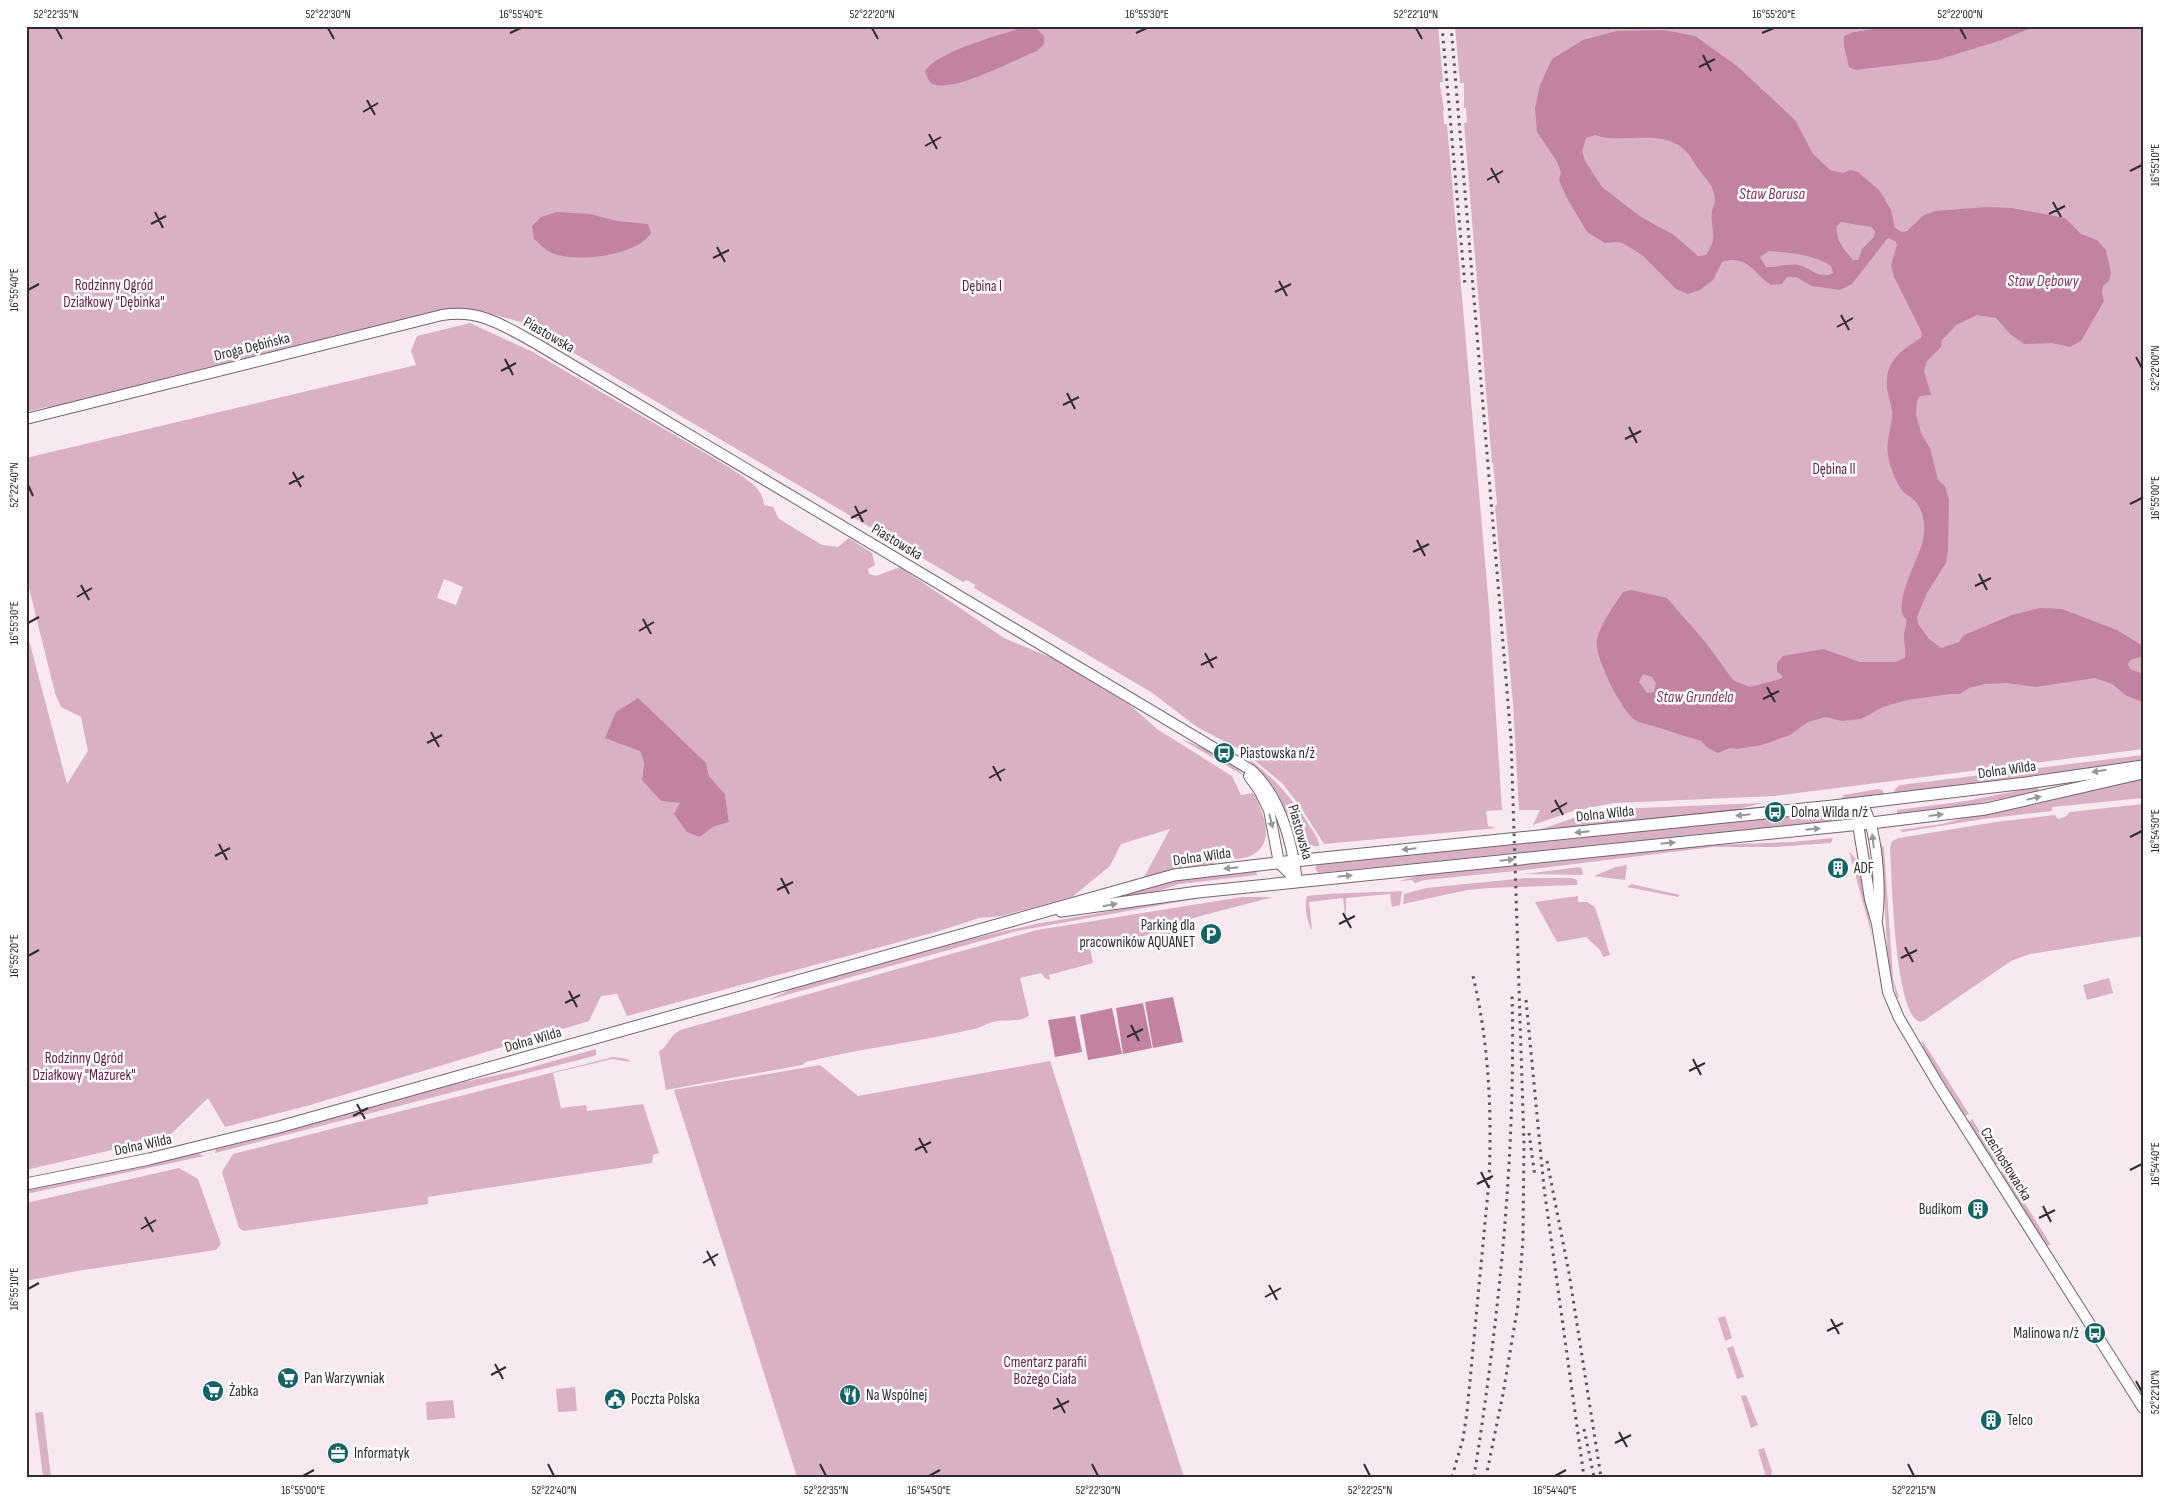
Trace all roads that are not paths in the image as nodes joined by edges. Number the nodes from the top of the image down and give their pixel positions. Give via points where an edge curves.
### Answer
1 (486, 318) joint
2 (26, 419) edge
3 (1239, 764) junction
4 (2143, 766) edge
5 (2143, 773) edge
6 (1861, 803) junction
7 (1871, 823) junction
8 (1858, 824) junction
9 (1294, 861) junction
10 (1279, 863) junction
11 (1296, 881) junction
12 (1044, 913) junction
13 (1877, 924) junction
14 (26, 1184) edge
15 (2143, 1408) edge

1 - 2 street, Droga Dębińska via 468,314 442,315
1 - 3 street, Piastowska via 537,344
3 - 9 street, Piastowska via 1256,774 1274,798
3 -> 10 street, Piastowska via 1265,801
4 -> 6 main road, Dolna Wilda
7 -> 5 main road, Dolna Wilda via 1986,809
6 - 7 street, Czechosłowacka
6 - 8 street, Czechosłowacka
6 -> 9 main road, Dolna Wilda
7 - 8 main road, Dolna Wilda
13 -> 7 street, Czechosłowacka via 1879,899
11 -> 8 main road, Dolna Wilda
8 - 13 street, Czechosłowacka
9 - 10 main road, Dolna Wilda
9 - 11 street, Piastowska
10 - 11 street, Piastowska
10 -> 12 main road, Dolna Wilda via 1174,875
12 -> 11 main road, Dolna Wilda
12 - 14 main road, Dolna Wilda via 279,1127 149,1159
13 - 15 street, Czechosłowacka via 1888,992 1904,1028

